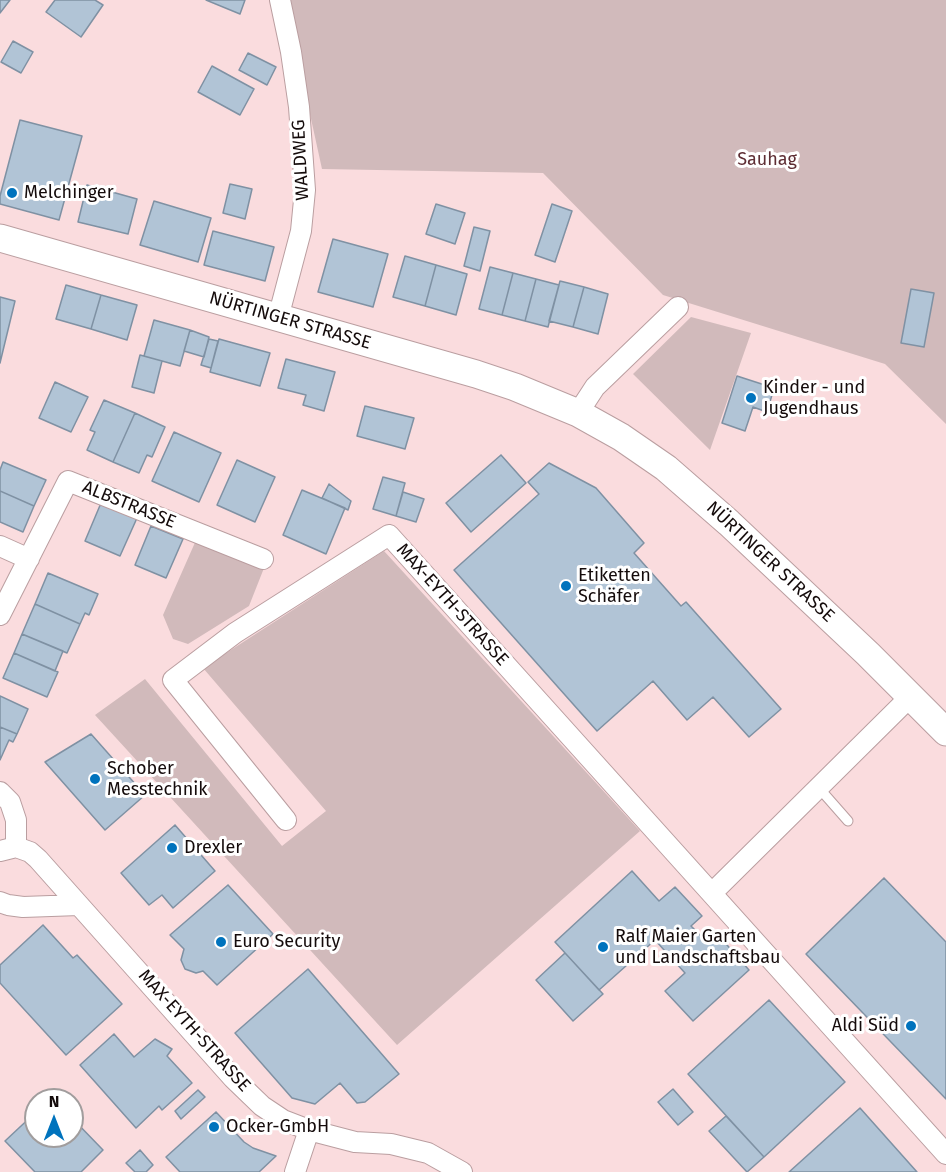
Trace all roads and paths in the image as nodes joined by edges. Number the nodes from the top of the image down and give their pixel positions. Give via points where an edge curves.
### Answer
1 (280, 0) edge
2 (0, 238) edge
3 (678, 307) dead end
4 (278, 318) junction
5 (578, 413) junction
6 (0, 546) edge
7 (29, 558) junction
8 (262, 559) dead end
9 (0, 615) edge
10 (910, 697) junction
11 (946, 732) edge
12 (819, 788) junction
13 (0, 792) edge
14 (286, 820) dead end
15 (848, 821) dead end
16 (8, 849) edge
17 (712, 893) junction
18 (0, 902) edge
19 (79, 905) junction
20 (309, 1130) junction
21 (946, 1154) edge
22 (295, 1172) edge
23 (462, 1172) edge

1 - 4 street, WALDWEG via 291,52 305,190 297,252
2 - 4 main road, NÜRTINGER STRASSE
3 - 5 street via 596,387
4 - 5 main road, NÜRTINGER STRASSE via 476,374
5 - 10 main road, NÜRTINGER STRASSE via 666,468 787,576
6 - 7 street
7 - 8 street, ALBSTRASSE via 68,481
7 - 9 street, ALBSTRASSE
10 - 11 main road, NÜRTINGER STRASSE
10 - 12 street
12 - 15 lane
12 - 17 street
13 - 16 street via 10,802 16,820
14 - 17 street, MAX-EYTH-STRASSE via 173,680 235,633 389,535
16 - 19 street, MAX-EYTH-STRASSE via 30,852
17 - 21 street, MAX-EYTH-STRASSE
18 - 19 street via 23,907
19 - 20 street, MAX-EYTH-STRASSE via 233,1078 262,1106
20 - 22 street
20 - 23 street, MAX-EYTH-STRASSE via 428,1154

